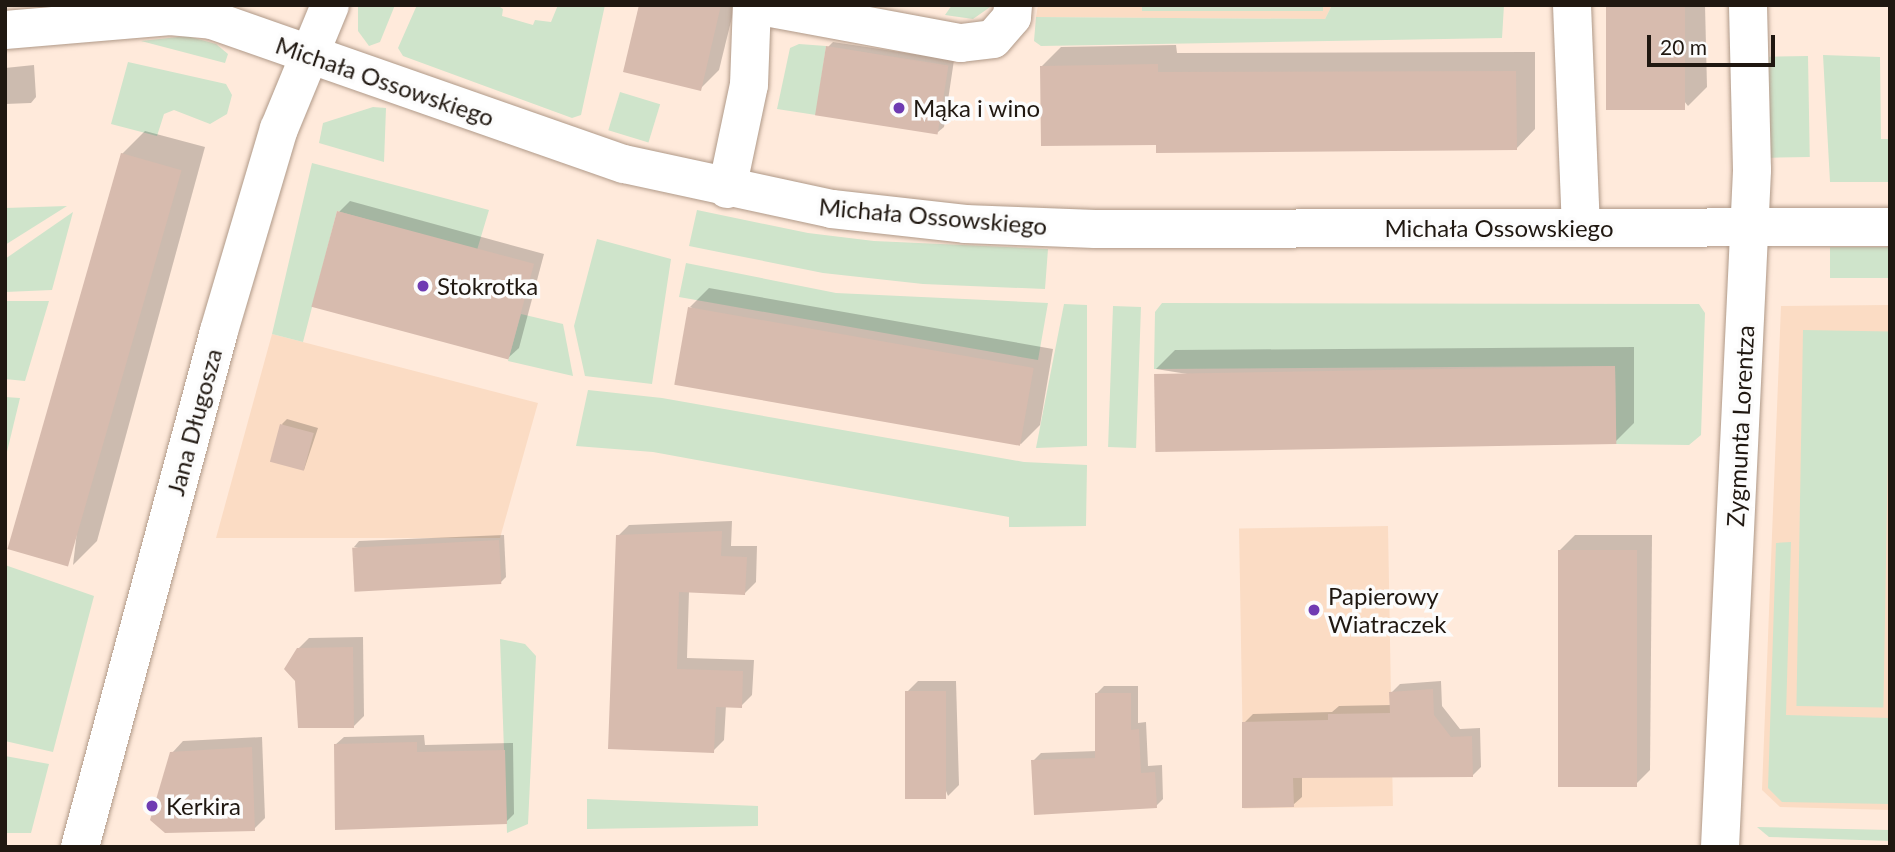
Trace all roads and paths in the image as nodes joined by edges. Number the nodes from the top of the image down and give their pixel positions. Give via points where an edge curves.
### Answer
1 (330, 5) edge
2 (754, 5) edge
3 (1013, 5) edge
4 (1572, 5) edge
5 (1748, 5) edge
6 (5, 30) edge
7 (310, 56) junction
8 (727, 189) junction
9 (1581, 227) junction
10 (1890, 227) edge
11 (1749, 228) junction
12 (80, 847) edge
13 (1720, 847) edge

1 - 7 street, Jana Długosza
2 - 3 street via 961,43 993,39 1008,24
2 - 8 street via 749,85
4 - 9 street
5 - 11 street, Zygmunta Lorentza
6 - 7 street, Michała Ossowskiego via 193,17
7 - 8 street, Michała Ossowskiego via 624,164
7 - 12 street, Jana Długosza via 279,130 219,331
8 - 9 street, Michała Ossowskiego via 832,209 965,224 1095,229
9 - 11 street, Michała Ossowskiego
10 - 11 street, Michała Ossowskiego
11 - 13 street, Zygmunta Lorentza

